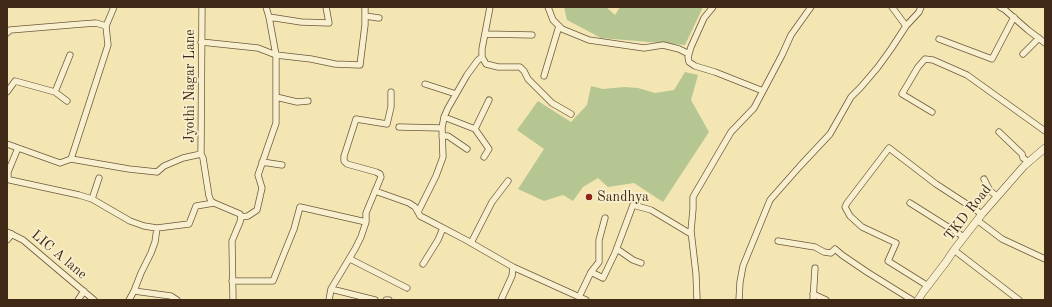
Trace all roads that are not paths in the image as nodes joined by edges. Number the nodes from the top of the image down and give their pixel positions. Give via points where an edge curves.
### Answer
1 (114, 7) edge
2 (202, 7) edge
3 (266, 7) edge
4 (326, 7) edge
5 (365, 7) edge
6 (490, 7) edge
7 (548, 7) edge
8 (713, 7) edge
9 (811, 7) edge
10 (892, 7) edge
11 (920, 7) edge
12 (1003, 8) edge
13 (365, 16) junction
14 (269, 17) junction
15 (1014, 17) junction
16 (379, 18) dead end
17 (106, 26) junction
18 (559, 26) junction
19 (906, 26) junction
20 (7, 33) edge
21 (485, 34) junction
22 (532, 35) dead end
23 (1039, 38) junction
24 (939, 39) dead end
25 (201, 42) junction
26 (1045, 43) edge
27 (689, 54) junction
28 (1023, 54) dead end
29 (70, 55) dead end
30 (276, 55) junction
31 (482, 57) junction
32 (544, 76) dead end
33 (424, 84) dead end
34 (763, 91) junction
35 (7, 92) edge
36 (55, 92) junction
37 (391, 92) dead end
38 (456, 94) junction
39 (276, 97) junction
40 (308, 100) dead end
41 (489, 100) dead end
42 (66, 102) dead end
43 (932, 112) dead end
44 (572, 114) dead end
45 (444, 117) junction
46 (400, 127) dead end
47 (442, 128) junction
48 (475, 129) junction
49 (1045, 131) edge
50 (999, 132) dead end
51 (442, 136) junction
52 (7, 144) edge
53 (18, 148) junction
54 (1045, 148) edge
55 (467, 149) dead end
56 (201, 154) junction
57 (484, 157) dead end
58 (71, 159) junction
59 (262, 162) junction
60 (1028, 162) junction
61 (282, 166) dead end
62 (98, 178) dead end
63 (984, 179) dead end
64 (508, 181) dead end
65 (375, 191) junction
66 (997, 196) junction
67 (92, 199) junction
68 (214, 203) junction
69 (910, 203) dead end
70 (418, 212) junction
71 (982, 214) junction
72 (241, 217) junction
73 (605, 218) dead end
74 (977, 220) junction
75 (366, 222) junction
76 (156, 228) junction
77 (443, 228) junction
78 (9, 233) edge
79 (691, 234) junction
80 (964, 237) junction
81 (7, 240) edge
82 (778, 241) dead end
83 (470, 242) junction
84 (617, 249) junction
85 (954, 250) junction
86 (350, 259) junction
87 (1045, 259) edge
88 (641, 263) dead end
89 (423, 264) dead end
90 (513, 267) junction
91 (815, 268) dead end
92 (591, 272) junction
93 (232, 281) junction
94 (928, 286) junction
95 (407, 288) dead end
96 (331, 289) junction
97 (84, 291) junction
98 (134, 291) junction
99 (579, 297) junction
100 (813, 297) edge
101 (503, 299) edge
102 (78, 300) edge
103 (94, 300) edge
104 (129, 300) edge
105 (177, 300) edge
106 (232, 300) edge
107 (329, 300) edge
108 (376, 300) edge
109 (586, 300) edge
110 (697, 300) edge
111 (739, 300) edge
112 (826, 300) edge
113 (912, 300) edge
114 (918, 300) edge
115 (1019, 300) edge

1 - 17 street
2 - 25 street, Jyothi Nagar Lane
3 - 14 street
4 - 14 street via 328,23
5 - 13 street
6 - 21 street
7 - 18 street via 553,20
8 - 27 street via 704,18
9 - 34 street via 791,35
10 - 19 street
11 - 19 street
12 - 15 street
13 - 16 street
13 - 30 street via 360,65
14 - 30 street
15 - 23 street
15 - 24 street via 992,59
17 - 20 street via 96,23 10,30
17 - 58 street via 108,45
18 - 27 street via 588,40 644,48 663,45
18 - 32 street
19 - 111 street via 878,67 851,97 830,134 770,200 743,266
21 - 22 street
21 - 31 street
23 - 26 street
23 - 28 street
25 - 30 street via 258,48
25 - 56 street, Jyothi Nagar Lane
27 - 34 street via 689,62 695,66
29 - 36 street
30 - 39 street
31 - 38 street
31 - 44 street via 486,64 520,67 552,103
33 - 38 street
34 - 79 street via 754,108 731,132 693,197
35 - 36 street via 15,81
36 - 42 street
37 - 65 street via 387,124 356,119 344,156 347,164 380,174
38 - 45 street
39 - 40 street via 297,102
39 - 59 street via 276,123
41 - 48 street
43 - 49 street via 902,94 925,59 967,75
45 - 47 street
45 - 48 street
46 - 47 street
47 - 51 street
48 - 57 street via 489,149
50 - 60 street
51 - 55 street via 448,136
51 - 70 street via 443,157
52 - 53 street, Jyothi Nagar Lane
53 - 58 street, Jyothi Nagar Lane via 60,163
53 - 67 street via 8,172 8,179
54 - 60 street, TKD Road
56 - 58 street, Jyothi Nagar Lane via 183,158 164,166 158,172
56 - 68 street via 209,196
59 - 61 street
59 - 72 street via 258,175 262,188 257,210
60 - 66 street, TKD Road
62 - 67 street
63 - 66 street via 990,191
64 - 83 street via 492,202
65 - 70 street via 408,203
65 - 75 street via 366,213
66 - 71 street, TKD Road
67 - 76 street via 130,221
68 - 72 street via 240,214
68 - 76 street via 196,206 189,224
69 - 80 street
70 - 77 street via 420,216
71 - 74 street, TKD Road
71 - 94 street via 936,184 889,148 847,203 845,207 850,216 862,227 896,243 888,261
72 - 93 street via 232,241
73 - 92 street via 599,262
74 - 80 street, TKD Road
74 - 87 street via 1002,240
75 - 86 street via 362,237
75 - 93 street via 300,207 273,281
76 - 98 street via 155,242
77 - 83 street
77 - 89 street
78 - 81 street
78 - 97 street, LIC A lane via 23,240
79 - 84 street via 651,210 633,205
79 - 110 street
80 - 85 street, TKD Road
82 - 113 street via 815,247 830,253 835,249
83 - 90 street
84 - 88 street
84 - 92 street via 604,278
85 - 94 street, TKD Road
85 - 115 street
86 - 95 street
86 - 96 street
90 - 99 street
90 - 101 street
91 - 100 street
92 - 99 street
93 - 106 street
94 - 114 street, TKD Road
96 - 107 street
96 - 108 street
97 - 102 street
97 - 103 street, LIC A lane
98 - 104 street
98 - 105 street via 171,296
99 - 109 street
100 - 112 street

